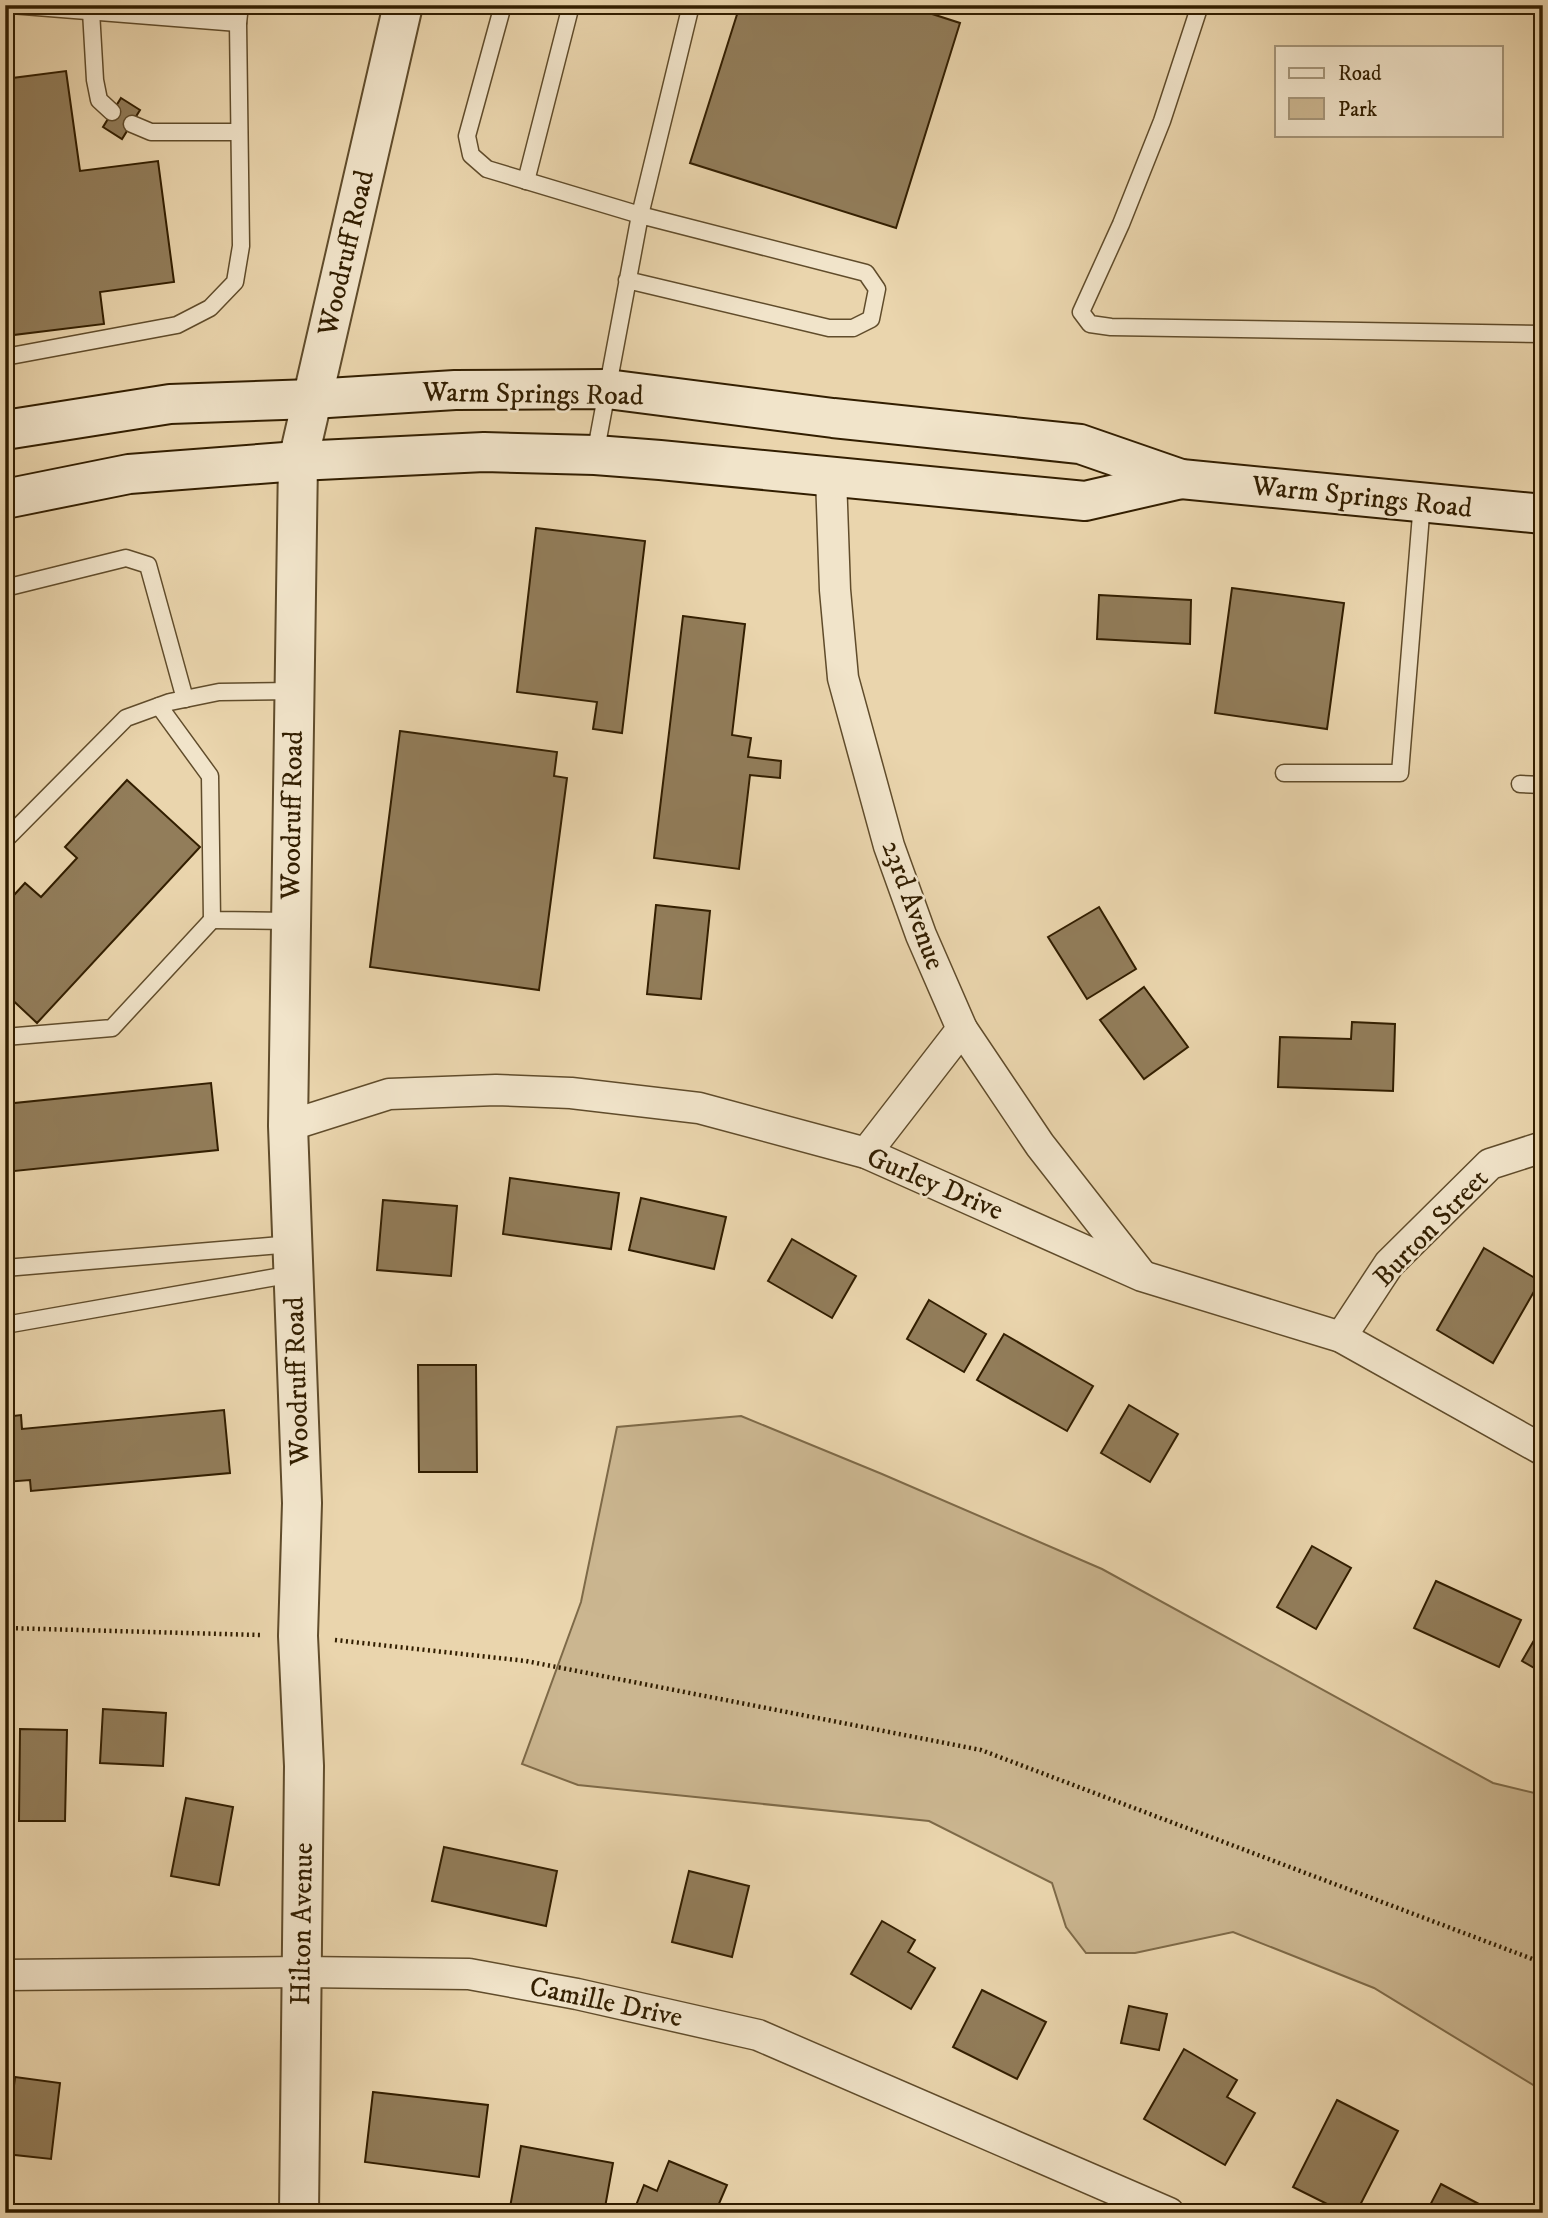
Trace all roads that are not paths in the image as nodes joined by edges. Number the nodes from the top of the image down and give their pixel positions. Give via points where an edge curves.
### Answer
1 (11, 5) edge
2 (240, 5) edge
3 (403, 5) edge
4 (503, 5) edge
5 (571, 5) edge
6 (691, 5) edge
7 (1200, 5) edge
8 (91, 11) junction
9 (238, 23) junction
10 (113, 112) dead end
11 (132, 124) dead end
12 (239, 132) junction
13 (526, 181) junction
14 (640, 215) junction
15 (627, 280) junction
16 (1543, 334) edge
17 (5, 357) edge
18 (607, 389) junction
19 (312, 399) junction
20 (5, 430) edge
21 (595, 455) junction
22 (298, 461) junction
23 (831, 477) junction
24 (1181, 479) junction
25 (5, 499) edge
26 (1422, 502) junction
27 (1543, 514) edge
28 (5, 588) edge
29 (294, 691) junction
30 (185, 699) junction
31 (159, 706) junction
32 (1284, 773) dead end
33 (1520, 784) dead end
34 (1543, 785) edge
35 (7, 836) edge
36 (212, 920) junction
37 (290, 921) junction
38 (962, 1029) junction
39 (5, 1037) edge
40 (288, 1126) junction
41 (1543, 1147) edge
42 (866, 1153) junction
43 (293, 1259) junction
44 (5, 1268) edge
45 (1142, 1276) junction
46 (5, 1325) edge
47 (1340, 1337) junction
48 (1543, 1450) edge
49 (298, 1636) joint
50 (301, 1972) junction
51 (5, 1975) edge
52 (299, 2213) edge
53 (1169, 2213) edge

1 - 8 lane
2 - 9 lane
3 - 19 main road, Woodruff Road
4 - 13 lane via 467,136 471,155 487,169
5 - 13 lane
6 - 14 lane
7 - 16 lane via 1162,121 1081,313 1090,324
8 - 9 lane
8 - 10 lane via 99,100
9 - 12 lane
11 - 12 lane via 151,132
12 - 17 lane via 242,246 235,282 210,308 177,325
13 - 14 lane
14 - 15 lane
14 - 15 lane via 866,273 877,289 871,320 853,328 829,328
15 - 18 lane
18 - 19 main road, Warm Springs Road via 455,390
18 - 21 lane
18 - 24 main road, Warm Springs Road via 1080,444
19 - 20 main road, Warm Springs Road via 170,404
19 - 22 main road, Woodruff Road
21 - 22 main road, Warm Springs Road via 484,452
21 - 23 main road, Warm Springs Road
22 - 25 main road, Warm Springs Road via 129,474
22 - 29 main road, Woodruff Road
23 - 24 main road, Warm Springs Road via 1085,501
23 - 38 street, 23rd Avenue via 844,678 889,846
24 - 26 main road, Warm Springs Road
26 - 27 main road, Warm Springs Road
26 - 32 lane via 1400,773
28 - 30 lane via 126,558 148,565
29 - 30 lane via 219,692
29 - 37 main road, Woodruff Road
30 - 31 lane
31 - 35 lane via 126,718
31 - 36 lane via 211,776
33 - 34 lane
36 - 37 lane
36 - 39 lane via 112,1028
37 - 40 main road, Woodruff Road
38 - 42 street
38 - 45 street, 23rd Avenue via 1040,1145
40 - 42 street, Gurley Drive via 389,1094 571,1093 699,1108
40 - 43 main road, Woodruff Road
41 - 47 street, Burton Street via 1490,1164 1388,1264
42 - 45 street, Gurley Drive
43 - 44 lane
43 - 46 lane
43 - 49 main road, Woodruff Road via 302,1503
45 - 47 street, Gurley Drive
47 - 48 street, Gurley Drive
49 - 50 main road, Hilton Avenue via 304,1766
50 - 51 street, Camille Drive
50 - 52 main road, Hilton Avenue
50 - 53 street, Camille Drive via 469,1974 758,2035

